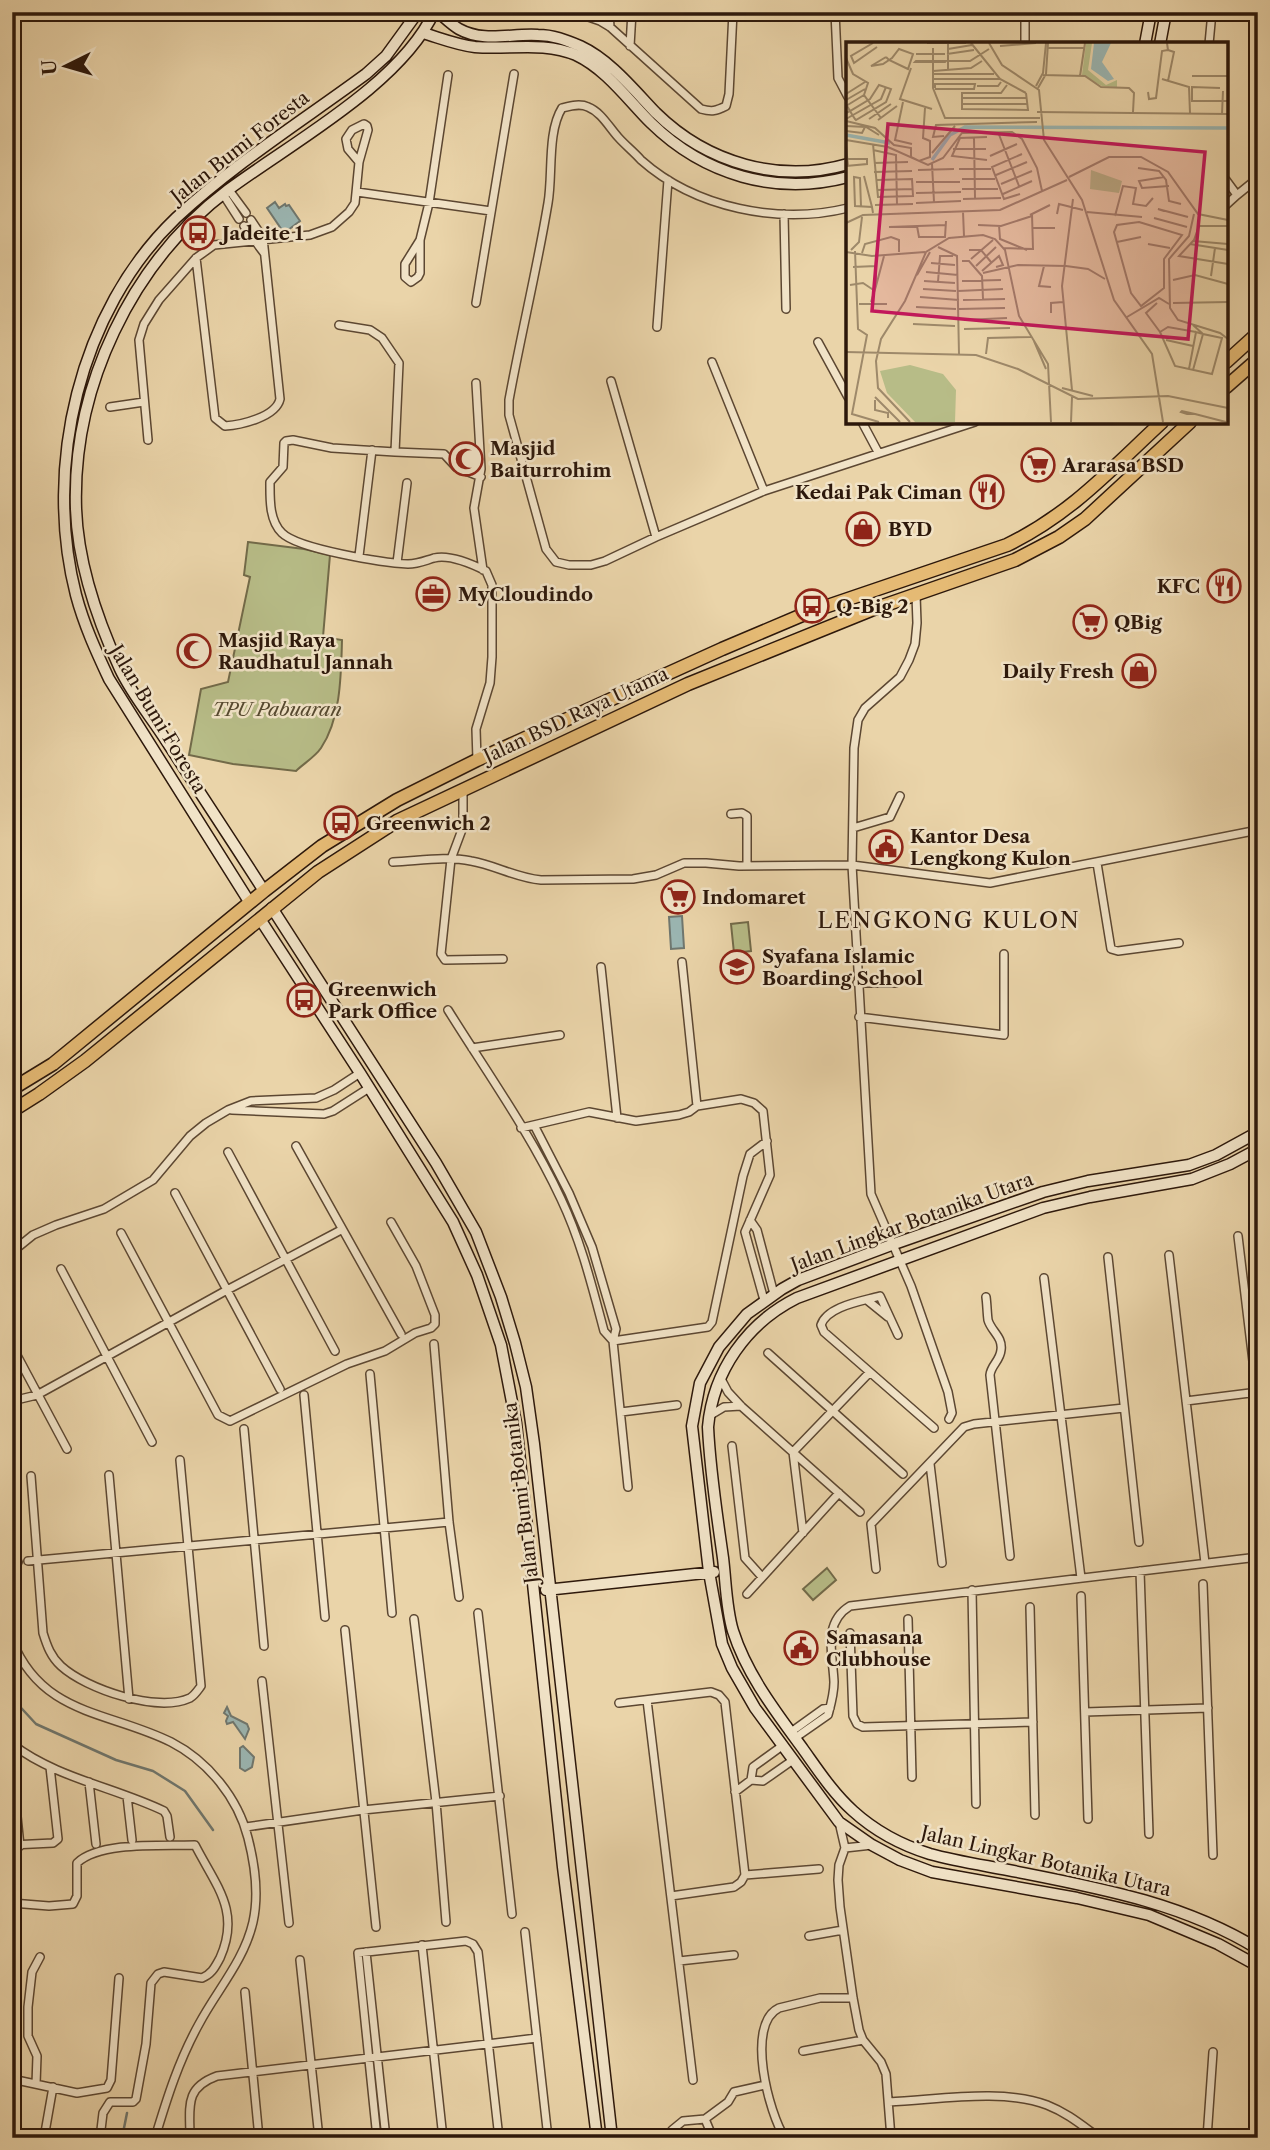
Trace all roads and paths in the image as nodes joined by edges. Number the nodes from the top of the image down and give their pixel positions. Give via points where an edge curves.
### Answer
1 (418, 12) edge
2 (436, 12) edge
3 (573, 12) edge
4 (609, 12) edge
5 (632, 12) edge
6 (733, 12) edge
7 (835, 12) edge
8 (1025, 12) edge
9 (1151, 12) edge
10 (1166, 12) edge
11 (1212, 12) edge
12 (610, 27) junction
13 (460, 30) junction
14 (423, 33) junction
15 (454, 42) junction
16 (1025, 42) edge
17 (1145, 42) edge
18 (1160, 42) edge
19 (1209, 42) edge
20 (630, 46) junction
21 (514, 74) dead end
22 (448, 75) dead end
23 (846, 93) edge
24 (676, 138) junction
25 (359, 162) junction
26 (846, 164) edge
27 (846, 177) edge
28 (1258, 178) edge
29 (668, 180) junction
30 (218, 182) junction
31 (1228, 183) edge
32 (226, 192) junction
33 (357, 192) junction
34 (1237, 195) junction
35 (429, 203) junction
36 (1228, 203) edge
37 (846, 208) edge
38 (491, 211) junction
39 (784, 214) junction
40 (263, 238) junction
41 (253, 240) junction
42 (420, 240) junction
43 (264, 253) junction
44 (196, 258) junction
45 (476, 303) dead end
46 (786, 309) dead end
47 (339, 325) dead end
48 (657, 327) dead end
49 (1258, 333) edge
50 (818, 342) dead end
51 (1258, 359) edge
52 (1228, 360) edge
53 (712, 362) dead end
54 (611, 381) dead end
55 (476, 383) dead end
56 (1228, 385) edge
57 (846, 393) edge
58 (144, 402) junction
59 (110, 407) dead end
60 (863, 424) edge
61 (969, 424) edge
62 (1158, 424) edge
63 (1188, 424) edge
64 (148, 440) dead end
65 (372, 450) junction
66 (395, 452) junction
67 (878, 452) junction
68 (1110, 471) junction
69 (481, 477) junction
70 (407, 483) dead end
71 (1124, 484) junction
72 (764, 491) junction
73 (656, 537) junction
74 (359, 556) junction
75 (397, 563) junction
76 (483, 570) junction
77 (916, 595) junction
78 (678, 667) junction
79 (688, 684) junction
80 (146, 710) junction
81 (134, 718) junction
82 (477, 760) junction
83 (463, 788) junction
84 (901, 796) dead end
85 (731, 814) dead end
86 (853, 828) junction
87 (1258, 830) edge
88 (450, 859) junction
89 (393, 862) dead end
90 (1097, 863) junction
91 (852, 865) junction
92 (747, 866) junction
93 (264, 891) junction
94 (250, 903) junction
95 (272, 908) junction
96 (260, 919) junction
97 (1179, 943) dead end
98 (1004, 954) dead end
99 (503, 959) dead end
100 (682, 962) dead end
101 (600, 967) dead end
102 (857, 983) junction
103 (896, 983) dead end
104 (448, 1010) dead end
105 (859, 1017) junction
106 (560, 1035) dead end
107 (472, 1048) junction
108 (360, 1073) junction
109 (369, 1088) junction
110 (12, 1089) edge
111 (697, 1106) junction
112 (228, 1110) junction
113 (12, 1111) edge
114 (617, 1118) junction
115 (534, 1125) junction
116 (521, 1128) junction
117 (1258, 1132) edge
118 (767, 1141) junction
119 (296, 1146) dead end
120 (1258, 1149) edge
121 (228, 1152) dead end
122 (1088, 1181) junction
123 (175, 1193) dead end
124 (1090, 1197) junction
125 (750, 1220) junction
126 (391, 1222) dead end
127 (341, 1230) junction
128 (476, 1232) junction
129 (121, 1233) dead end
130 (1238, 1236) dead end
131 (462, 1239) junction
132 (894, 1244) junction
133 (12, 1252) edge
134 (1169, 1255) dead end
135 (1108, 1257) dead end
136 (286, 1259) junction
137 (900, 1259) junction
138 (61, 1269) dead end
139 (1044, 1278) dead end
140 (227, 1290) junction
141 (774, 1294) junction
142 (986, 1297) dead end
143 (764, 1300) junction
144 (867, 1300) junction
145 (891, 1319) junction
146 (169, 1323) junction
147 (401, 1334) dead end
148 (898, 1335) dead end
149 (613, 1341) junction
150 (434, 1344) dead end
151 (12, 1346) edge
152 (335, 1351) dead end
153 (768, 1353) dead end
154 (105, 1356) junction
155 (870, 1372) junction
156 (370, 1374) dead end
157 (720, 1377) junction
158 (280, 1389) dead end
159 (1257, 1392) edge
160 (37, 1395) junction
161 (304, 1395) dead end
162 (12, 1401) edge
163 (1186, 1401) junction
164 (1258, 1403) edge
165 (677, 1405) dead end
166 (741, 1406) junction
167 (1124, 1408) junction
168 (832, 1411) junction
169 (621, 1412) junction
170 (1061, 1415) junction
171 (709, 1416) junction
172 (949, 1419) dead end
173 (995, 1422) junction
174 (933, 1428) dead end
175 (244, 1429) dead end
176 (152, 1442) dead end
177 (732, 1446) dead end
178 (67, 1449) dead end
179 (793, 1452) junction
180 (180, 1460) dead end
181 (930, 1464) junction
182 (902, 1474) dead end
183 (109, 1475) dead end
184 (31, 1476) dead end
185 (628, 1487) dead end
186 (839, 1493) junction
187 (860, 1512) dead end
188 (449, 1522) junction
189 (384, 1529) junction
190 (803, 1533) junction
191 (318, 1535) junction
192 (253, 1540) junction
193 (1139, 1542) dead end
194 (188, 1546) junction
195 (116, 1553) junction
196 (1010, 1556) dead end
197 (1258, 1557) edge
198 (38, 1560) junction
199 (28, 1561) dead end
200 (942, 1563) dead end
201 (1205, 1563) junction
202 (876, 1569) dead end
203 (724, 1571) junction
204 (1140, 1571) junction
205 (709, 1573) junction
206 (762, 1577) junction
207 (1081, 1578) junction
208 (1203, 1584) dead end
209 (550, 1590) junction
210 (972, 1590) junction
211 (535, 1591) junction
212 (747, 1594) dead end
213 (1081, 1596) dead end
214 (459, 1597) dead end
215 (1030, 1607) dead end
216 (391, 1613) dead end
217 (478, 1613) dead end
218 (326, 1617) dead end
219 (414, 1619) dead end
220 (908, 1619) dead end
221 (345, 1630) dead end
222 (850, 1633) dead end
223 (12, 1640) edge
224 (264, 1646) dead end
225 (262, 1681) dead end
226 (129, 1699) junction
227 (648, 1700) junction
228 (619, 1703) dead end
229 (1208, 1708) junction
230 (1144, 1710) junction
231 (1085, 1712) junction
232 (1033, 1722) junction
233 (974, 1724) junction
234 (911, 1725) junction
235 (793, 1735) junction
236 (12, 1744) edge
237 (782, 1746) junction
238 (793, 1760) junction
239 (50, 1767) junction
240 (12, 1768) edge
241 (912, 1777) dead end
242 (751, 1780) junction
243 (89, 1782) junction
244 (735, 1791) junction
245 (127, 1796) junction
246 (500, 1796) junction
247 (436, 1802) junction
248 (976, 1804) dead end
249 (363, 1810) junction
250 (1035, 1815) dead end
251 (1088, 1819) dead end
252 (278, 1822) junction
253 (839, 1822) junction
254 (246, 1827) junction
255 (1149, 1834) dead end
256 (170, 1837) dead end
257 (132, 1840) dead end
258 (96, 1844) dead end
259 (16, 1845) edge
260 (872, 1845) junction
261 (845, 1848) junction
262 (1213, 1855) dead end
263 (579, 1864) junction
264 (564, 1867) junction
265 (819, 1869) dead end
266 (745, 1875) junction
267 (1104, 1889) junction
268 (671, 1896) junction
269 (12, 1903) edge
270 (1100, 1903) junction
271 (512, 1914) dead end
272 (446, 1922) dead end
273 (289, 1923) dead end
274 (376, 1927) dead end
275 (843, 1930) junction
276 (525, 1932) dead end
277 (809, 1936) dead end
278 (422, 1945) junction
279 (1258, 1950) edge
280 (362, 1952) junction
281 (734, 1955) dead end
282 (40, 1957) dead end
283 (300, 1960) dead end
284 (679, 1961) junction
285 (1258, 1966) edge
286 (119, 1978) dead end
287 (245, 1992) dead end
288 (853, 1998) junction
289 (537, 2038) junction
290 (863, 2040) junction
291 (489, 2044) junction
292 (434, 2050) junction
293 (803, 2052) dead end
294 (1213, 2052) dead end
295 (377, 2057) junction
296 (368, 2058) junction
297 (311, 2065) junction
298 (253, 2071) junction
299 (12, 2079) edge
300 (693, 2080) dead end
301 (36, 2084) junction
302 (765, 2085) junction
303 (53, 2087) junction
304 (103, 2090) junction
305 (110, 2102) junction
306 (889, 2102) junction
307 (705, 2119) junction
308 (672, 2130) dead end
309 (1091, 2136) edge
310 (44, 2138) edge
311 (100, 2138) edge
312 (155, 2138) edge
313 (190, 2138) edge
314 (259, 2138) edge
315 (319, 2138) edge
316 (377, 2138) edge
317 (386, 2138) edge
318 (443, 2138) edge
319 (499, 2138) edge
320 (548, 2138) edge
321 (597, 2138) edge
322 (612, 2138) edge
323 (713, 2138) edge
324 (785, 2138) edge
325 (891, 2138) edge
326 (1130, 2138) edge
327 (1207, 2138) edge

1 - 30 main road, Jalan Bumi Foresta via 366,74
2 - 13 main road
2 - 14 main road, Jalan Bumi Foresta
3 - 12 street
4 - 12 street
5 - 20 street
6 - 20 street via 729,94 726,106 716,111 701,109
7 - 23 street via 838,78
8 - 16 street
9 - 17 main road
10 - 18 main road
11 - 19 street
12 - 20 street
13 - 15 main road
13 - 24 main road via 486,37 549,36 582,47 616,72
14 - 15 main road
14 - 32 main road, Jalan Bumi Foresta via 369,90
15 - 24 main road via 482,48 544,47 574,55
21 - 38 street
22 - 35 street
24 - 26 main road via 764,170 814,172
24 - 27 main road via 714,168 746,178 803,184
25 - 25 street via 346,139 364,124 368,130
25 - 33 street
28 - 34 street
29 - 39 street via 710,201
29 - 48 street
29 - 73 street via 587,106 562,108 555,120 542,240 509,400 509,415 546,549 556,562 591,565
30 - 32 main road
30 - 81 main road, Jalan Bumi Foresta via 158,238 120,291 84,370 71,427 64,515 76,592 93,645
31 - 34 street
32 - 40 street
32 - 41 street
32 - 80 main road, Jalan Bumi Foresta via 182,233 132,297 97,375 77,467 76,510 87,581 121,673
33 - 35 street
33 - 40 street via 349,212 323,231
34 - 36 street
35 - 38 street
35 - 42 street
37 - 39 street
38 - 45 street
39 - 46 street
40 - 41 street
40 - 43 street
41 - 43 street
41 - 44 street via 214,245
42 - 42 street via 405,264 405,277 411,282 420,273
43 - 44 street via 280,399 269,413 233,426 215,418
44 - 58 street via 159,300 141,331
47 - 66 street via 370,330 382,338 399,363
49 - 52 main road
50 - 57 street
51 - 56 main road
53 - 72 street
54 - 73 street
55 - 69 street
58 - 59 street
58 - 64 street
60 - 67 street
61 - 67 street
62 - 68 main road, Jalan BSD Raya Utama
63 - 71 main road, Jalan BSD Raya Utama
65 - 66 street
65 - 74 street
65 - 74 street via 286,440 283,467 270,482 272,516 283,534 302,544
66 - 69 street via 444,454 456,467
67 - 72 street
68 - 71 main road
68 - 78 main road, Jalan BSD Raya Utama via 1049,523 1007,545 807,613
69 - 76 street via 474,508
70 - 75 street
71 - 77 main road, Jalan BSD Raya Utama via 1085,519 1032,552
72 - 73 street
74 - 75 street
75 - 76 street via 442,558
76 - 82 street via 492,585 492,657 476,729
77 - 79 main road, Jalan BSD Raya Utama
77 - 86 street via 915,645 909,660 900,677 858,720
78 - 79 main road
78 - 82 main road, Jalan BSD Raya Utama
79 - 83 main road, Jalan BSD Raya Utama
80 - 81 main road
80 - 93 main road, Jalan Bumi Foresta
81 - 94 main road, Jalan Bumi Foresta
82 - 93 main road, Jalan BSD Raya Utama via 362,820
83 - 88 street via 463,827
83 - 95 main road, Jalan BSD Raya Utama via 362,841
84 - 86 street via 890,817
85 - 92 street via 747,816
86 - 91 street
87 - 90 street
88 - 89 street
88 - 92 street via 541,880 648,878 684,863
88 - 99 street via 442,958
90 - 91 street via 989,883
90 - 97 street via 1111,949
91 - 92 street
91 - 102 street
93 - 94 main road, Jalan BSD Raya Utama
94 - 110 main road, Jalan BSD Raya Utama via 53,1064
95 - 96 main road, Jalan BSD Raya Utama
95 - 128 main road, Jalan Bumi Botanika
96 - 108 main road, Jalan Bumi Botanika
96 - 113 main road, Jalan BSD Raya Utama via 77,1067
98 - 105 street via 1004,1035
100 - 111 street
101 - 114 street
102 - 103 street
102 - 105 street
104 - 107 street
105 - 132 street via 871,1194
106 - 107 street
107 - 116 street
108 - 109 main road, Jalan Bumi Botanika
108 - 112 street via 316,1098 251,1101
109 - 112 street via 324,1114
109 - 131 main road, Jalan Bumi Botanika
111 - 114 street via 679,1115 636,1121
111 - 118 street via 741,1098 754,1103 762,1111
112 - 133 street via 190,1136 153,1181 104,1209 33,1235
114 - 115 street via 589,1112
115 - 116 street
115 - 149 street via 592,1247 616,1329
116 - 149 street via 561,1198 582,1250 604,1331
117 - 122 main road, Jalan Lingkar Botanika Utara via 1189,1165
118 - 125 street via 770,1175
118 - 149 street via 750,1154 743,1176 712,1322 708,1327
119 - 127 street
120 - 124 main road, Jalan Lingkar Botanika Utara via 1192,1179
121 - 136 street
122 - 124 main road
122 - 132 main road, Jalan Lingkar Botanika Utara
123 - 140 street
124 - 137 main road, Jalan Lingkar Botanika Utara via 1042,1208
125 - 141 street via 757,1230
125 - 143 street via 745,1232
126 - 146 street via 416,1266 435,1324 234,1420 218,1415
127 - 136 street
127 - 147 street
128 - 131 main road
128 - 209 main road, Jalan Bumi Botanika via 501,1297 526,1387
129 - 146 street
130 - 159 street
131 - 211 main road, Jalan Bumi Botanika via 494,1318 507,1369
132 - 137 street
132 - 141 main road, Jalan Lingkar Botanika Utara via 798,1280
134 - 163 street
135 - 167 street
136 - 140 street
136 - 152 street
137 - 157 main road, Jalan Lingkar Botanika Utara via 806,1293 781,1307 754,1328
137 - 172 street via 948,1392
138 - 154 street
139 - 170 street
140 - 146 street
140 - 158 street
141 - 143 main road, Jalan Lingkar Botanika Utara
142 - 173 street via 988,1320 1002,1349 990,1370
143 - 205 main road, Jalan Lingkar Botanika Utara via 719,1347 696,1398 692,1445
144 - 145 street
144 - 145 street via 880,1296
144 - 155 street via 833,1312 821,1325
145 - 148 street
146 - 154 street
149 - 169 street
150 - 188 street
151 - 160 street
153 - 168 street
154 - 160 street
154 - 176 street
155 - 168 street
155 - 174 street
156 - 189 street
157 - 166 street
157 - 171 main road, Jalan Lingkar Botanika Utara
159 - 163 street
159 - 164 street
160 - 162 street
160 - 178 street
161 - 191 street
163 - 201 street
165 - 169 street
166 - 171 street
166 - 179 street
167 - 170 street
167 - 193 street
168 - 179 street
168 - 182 street
169 - 185 street
170 - 173 street
170 - 207 street
171 - 203 main road, Jalan Lingkar Botanika Utara
173 - 181 street via 964,1427
173 - 196 street
175 - 192 street
177 - 206 street via 745,1558
179 - 186 street
179 - 190 street
180 - 194 street
181 - 200 street
181 - 202 street via 872,1524
183 - 195 street
184 - 198 street
186 - 187 street
186 - 190 street
188 - 189 street
188 - 214 street
189 - 191 street
189 - 216 street
190 - 206 street
191 - 192 street
191 - 218 street
192 - 194 street
192 - 224 street
194 - 195 street
194 - 226 street via 201,1686 190,1698 177,1701
195 - 198 street
195 - 226 street
197 - 201 street
198 - 199 street
198 - 226 street via 43,1633 50,1654 79,1678
201 - 204 street
203 - 205 main road
203 - 235 main road, Jalan Lingkar Botanika Utara via 738,1645 754,1679
204 - 207 street
204 - 230 street
205 - 209 main road
205 - 237 main road, Jalan Lingkar Botanika Utara via 722,1644 732,1668
206 - 212 street
207 - 210 street
208 - 229 street
209 - 211 main road
209 - 263 main road, Jalan Bumi Botanika
210 - 233 street
210 - 235 street via 860,1604 842,1611 831,1633 834,1684 830,1708
211 - 264 main road, Jalan Bumi Botanika
213 - 231 street
215 - 232 street
217 - 246 street
219 - 247 street
220 - 234 street
221 - 249 street
222 - 234 street via 857,1724
223 - 254 street via 22,1661 46,1689 103,1717 171,1742 195,1757 220,1782
225 - 252 street
227 - 228 street
227 - 244 street via 711,1692 719,1695 725,1702
227 - 268 street
229 - 230 street
229 - 262 street
230 - 231 street
230 - 255 street
231 - 251 street
232 - 233 street
232 - 250 street
233 - 234 street
233 - 248 street
234 - 241 street
235 - 267 main road, Jalan Lingkar Botanika Utara via 852,1810 903,1845
236 - 239 street
237 - 238 main road, Jalan Lingkar Botanika Utara
237 - 242 street via 753,1767
238 - 242 street via 764,1781
238 - 253 main road, Jalan Lingkar Botanika Utara
239 - 243 street
239 - 259 street via 58,1839
240 - 259 street
242 - 244 street
243 - 245 street
243 - 258 street
244 - 266 street
245 - 256 street via 164,1811
245 - 257 street
246 - 247 street
246 - 271 street
247 - 249 street
247 - 272 street
249 - 252 street
249 - 274 street
252 - 254 street
252 - 273 street
253 - 260 main road, Jalan Lingkar Botanika Utara
253 - 261 street
254 - 312 street via 254,1858 253,1924 242,1955 186,2048
260 - 261 street
260 - 270 main road, Jalan Lingkar Botanika Utara via 932,1872
261 - 275 street via 838,1880
263 - 264 main road
263 - 322 main road, Jalan Bumi Botanika
264 - 321 main road, Jalan Bumi Botanika
265 - 266 street
266 - 268 street via 734,1887
267 - 270 main road
267 - 279 main road, Jalan Lingkar Botanika Utara via 1184,1912
268 - 284 street
269 - 305 street via 73,1904 77,1896 75,1866 90,1854 195,1845 225,1903 229,1927 214,1969 202,1978 164,1972 151,1983 136,2099
270 - 285 main road, Jalan Lingkar Botanika Utara via 1149,1915
275 - 277 street
275 - 288 street
276 - 289 street
278 - 280 street
278 - 291 street via 466,1941 476,1947
278 - 292 street
280 - 295 street
280 - 296 street
281 - 284 street
282 - 301 street via 32,1972 28,2007 28,2036 37,2056
283 - 297 street
284 - 300 street
286 - 304 street via 111,2080
287 - 298 street
288 - 290 street
288 - 302 street via 820,1998 775,2010 766,2022 762,2048
289 - 291 street
289 - 320 street
290 - 293 street
290 - 306 street via 886,2074
291 - 292 street
291 - 319 street
292 - 295 street
292 - 318 street
294 - 327 street
295 - 296 street
295 - 317 street
296 - 297 street
296 - 316 street
297 - 298 street
297 - 315 street
298 - 313 street via 217,2076 194,2090
298 - 314 street
299 - 301 street
301 - 303 street
302 - 307 street via 734,2092
302 - 324 street
303 - 304 street via 77,2092
303 - 310 street
304 - 305 street
305 - 311 street via 103,2113
306 - 309 street via 993,2095 1045,2104 1072,2118
306 - 325 street
307 - 308 street via 683,2121
307 - 323 street
309 - 326 street

